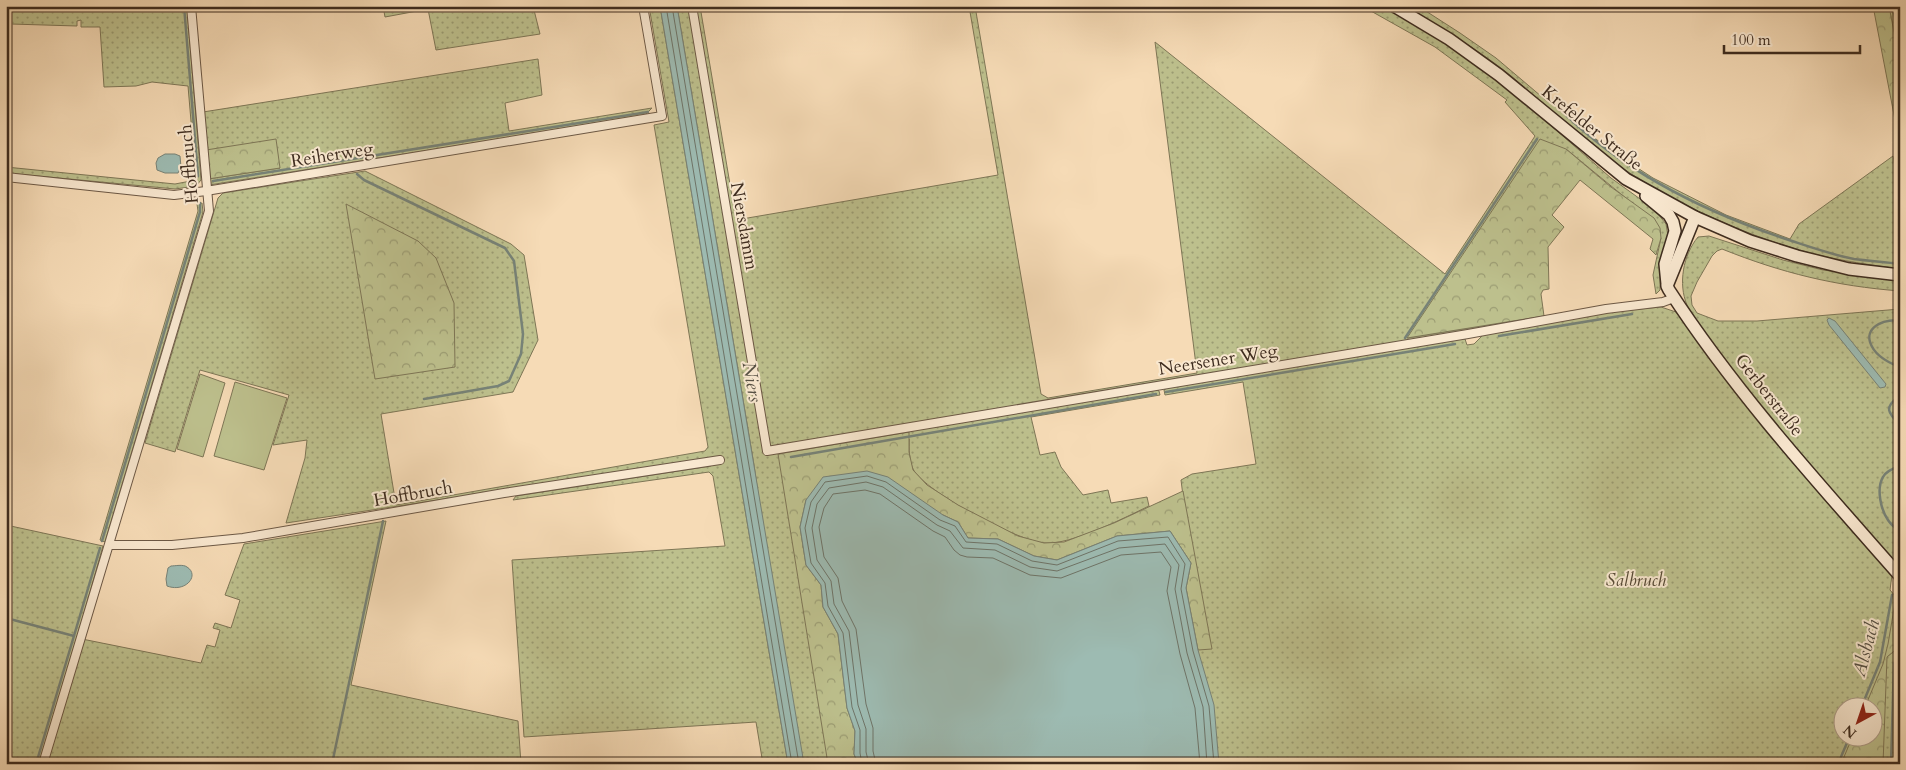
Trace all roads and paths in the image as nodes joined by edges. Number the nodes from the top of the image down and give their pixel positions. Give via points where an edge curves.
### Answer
1 (191, 6) edge
2 (643, 6) edge
3 (692, 6) edge
4 (1394, 6) edge
5 (6, 177) edge
6 (1626, 180) junction
7 (206, 191) junction
8 (1695, 217) junction
9 (1900, 275) edge
10 (1668, 286) junction
11 (1674, 298) junction
12 (767, 451) joint
13 (720, 460) dead end
14 (110, 545) junction
15 (1900, 576) edge
16 (43, 764) edge

1 - 7 street, Hoffbruch
2 - 7 street, Reiherweg via 662,116
3 - 12 street, Niersdamm
4 - 6 main road, Krefelder Straße via 1449,39 1499,75
5 - 7 street, Reiherweg via 174,195
6 - 8 main road, Krefelder Straße
6 - 10 main road via 1674,222 1675,232 1665,264
7 - 14 street, Hoffbruch via 209,210
8 - 9 main road, Krefelder Straße via 1750,241 1797,256 1849,269
8 - 10 main road
10 - 11 main road, Gerberstraße
11 - 12 street, Neersener Weg
11 - 15 main road, Gerberstraße via 1779,438
13 - 14 street, Hoffbruch via 243,538
14 - 16 street, Hoffbruch

